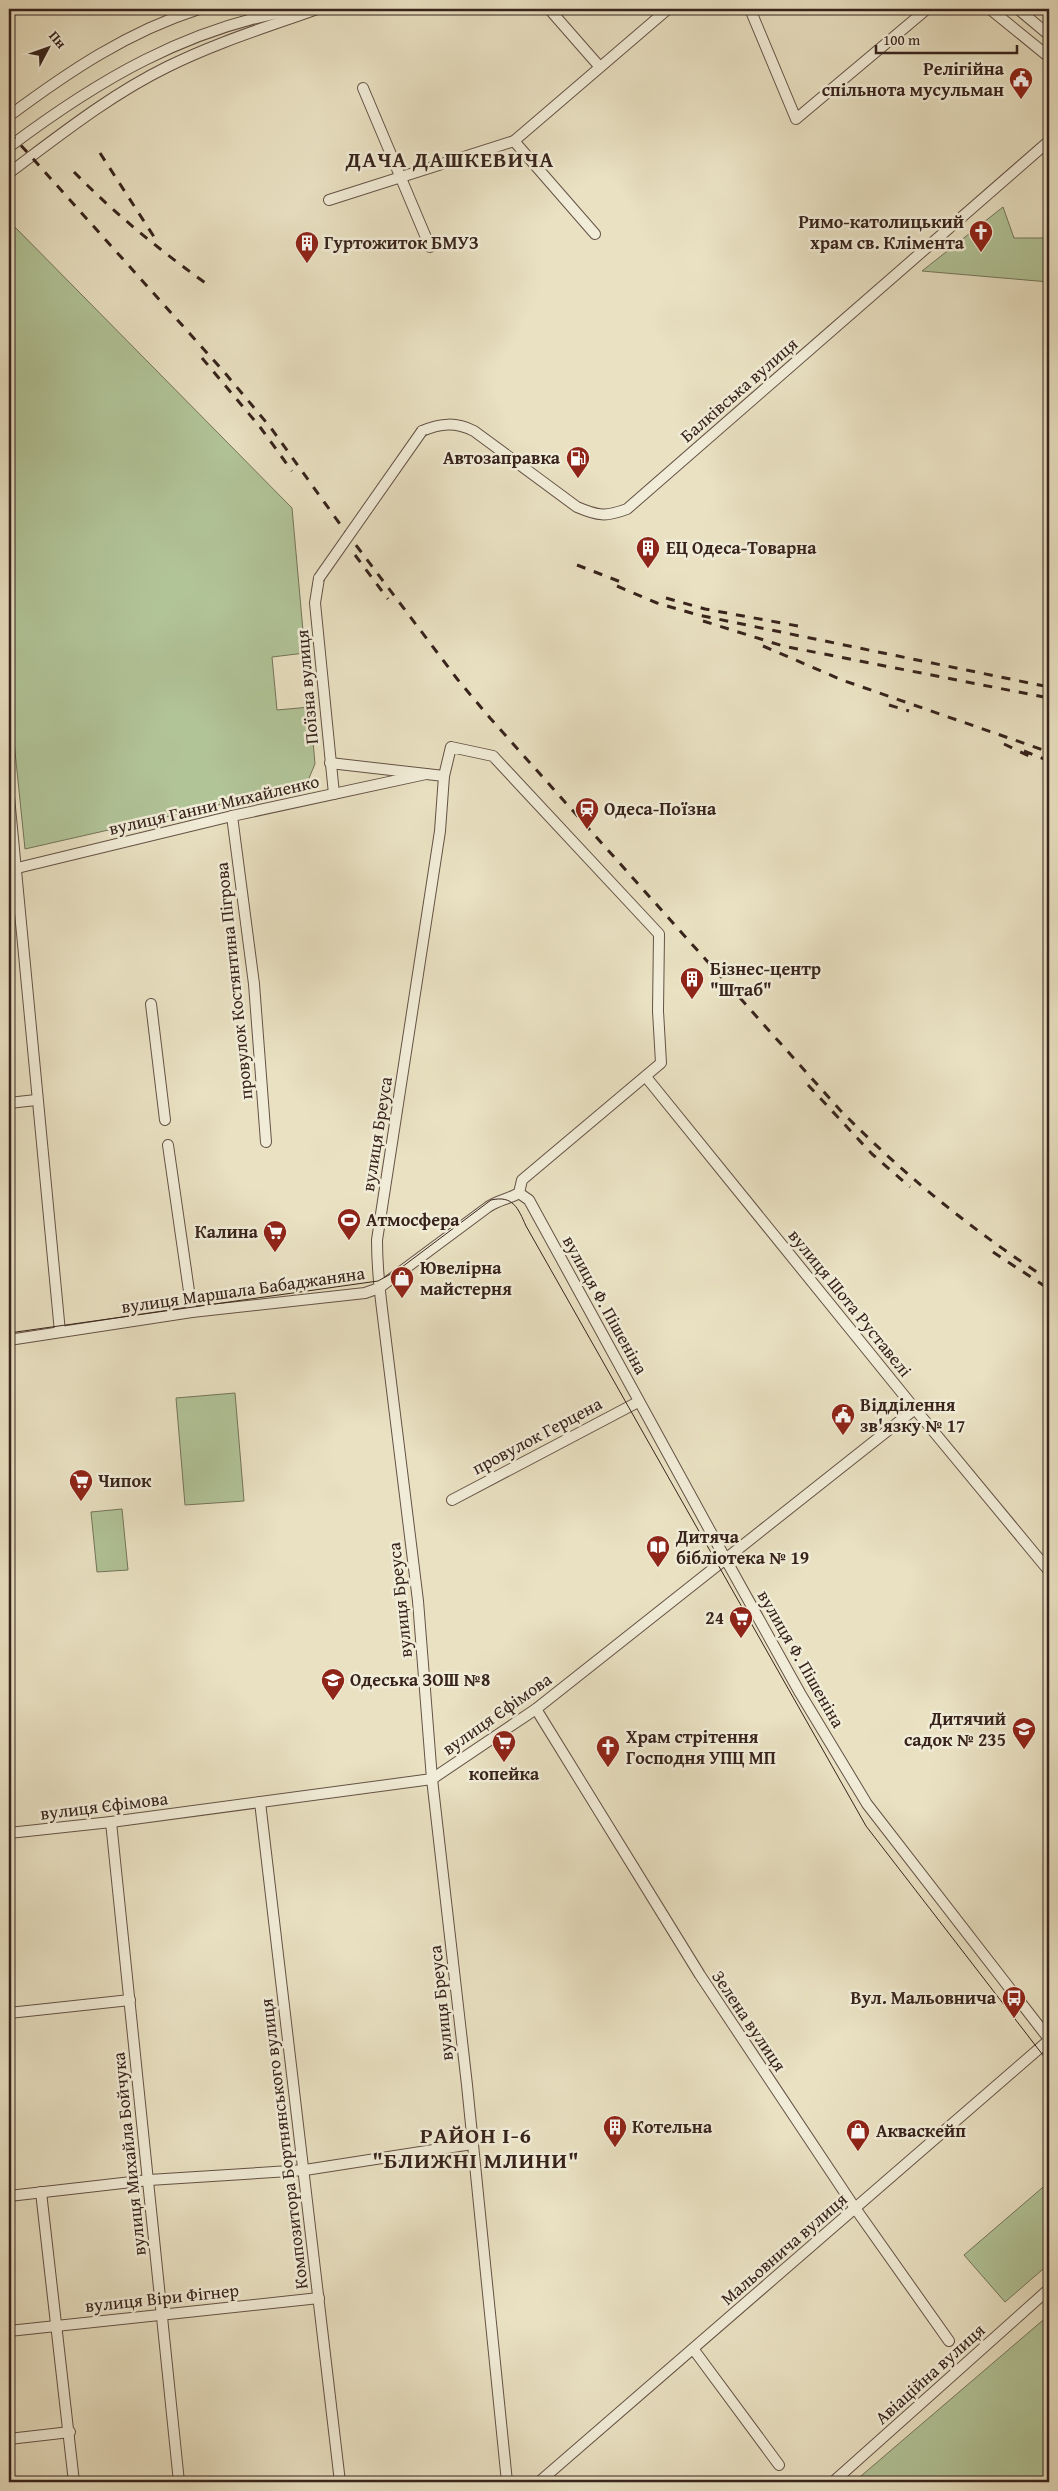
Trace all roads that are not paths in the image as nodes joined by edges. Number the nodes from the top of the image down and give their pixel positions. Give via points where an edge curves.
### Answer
1 (199, 9) edge
2 (298, 9) edge
3 (317, 9) edge
4 (668, 9) edge
5 (750, 9) edge
6 (927, 9) edge
7 (990, 9) edge
8 (1018, 9) edge
9 (550, 10) edge
10 (1049, 35) edge
11 (1049, 57) edge
12 (599, 66) junction
13 (363, 88) dead end
14 (9, 116) edge
15 (514, 141) junction
16 (1049, 141) edge
17 (9, 147) edge
18 (9, 173) edge
19 (401, 175) junction
20 (329, 200) dead end
21 (595, 234) dead end
22 (430, 246) dead end
23 (319, 578) joint
24 (330, 763) junction
25 (426, 774) junction
26 (444, 776) junction
27 (334, 794) junction
28 (9, 797) edge
29 (232, 816) junction
30 (13, 869) edge
31 (150, 1004) dead end
32 (646, 1077) junction
33 (36, 1100) junction
34 (9, 1103) edge
35 (165, 1120) dead end
36 (266, 1142) dead end
37 (168, 1145) dead end
38 (518, 1193) junction
39 (379, 1288) junction
40 (192, 1312) junction
41 (60, 1332) junction
42 (9, 1340) edge
43 (638, 1402) junction
44 (915, 1409) junction
45 (452, 1500) dead end
46 (725, 1558) junction
47 (1049, 1571) edge
48 (536, 1710) junction
49 (432, 1778) junction
50 (260, 1802) junction
51 (111, 1822) junction
52 (9, 1832) edge
53 (130, 2000) junction
54 (9, 2013) edge
55 (1049, 2040) edge
56 (472, 2144) junction
57 (305, 2170) junction
58 (149, 2180) junction
59 (41, 2192) junction
60 (9, 2196) edge
61 (855, 2208) junction
62 (1049, 2289) edge
63 (319, 2298) junction
64 (162, 2315) junction
65 (57, 2325) junction
66 (9, 2331) edge
67 (949, 2341) dead end
68 (694, 2350) junction
69 (70, 2432) junction
70 (9, 2439) edge
71 (779, 2465) dead end
72 (74, 2482) edge
73 (179, 2482) edge
74 (340, 2482) edge
75 (507, 2482) edge
76 (539, 2482) edge
77 (833, 2482) edge

1 - 14 street via 147,28 85,61
2 - 17 street via 248,18 164,50 103,81
3 - 18 street via 214,46 167,67 106,102
4 - 12 street
5 - 6 street via 796,119
7 - 11 street
8 - 10 street
9 - 12 street
12 - 15 street
13 - 19 street
15 - 19 street
15 - 21 street
16 - 23 street, Балківська вулиця, bridge via 627,508 610,515 593,514 577,508 474,431 460,425 436,426 422,431
19 - 20 street
19 - 22 street
23 - 24 street, Поїзна вулиця via 316,603
24 - 25 street, вулиця Ганни Михайленко
24 - 27 street, Поїзна вулиця
25 - 26 street, вулиця Ганни Михайленко
25 - 27 street, вулиця Ганни Михайленко
26 - 32 street, вулиця Бреуса via 451,747 493,756 658,934 661,1063
26 - 39 street, вулиця Бреуса via 440,831 377,1240
27 - 29 street, вулиця Ганни Михайленко
28 - 30 street
29 - 30 street, вулиця Ганни Михайленко
29 - 36 street, провулок Костянтина Пігрова via 254,984
30 - 33 street
31 - 35 street
32 - 38 street via 522,1180
32 - 44 street, вулиця Шота Руставелі
33 - 34 street
33 - 41 street
37 - 40 street
38 - 39 street, вулиця Маршала Бабаджаняна via 488,1207
38 - 43 street, вулиця Ф. Пішеніна via 529,1200
39 - 40 street, вулиця Маршала Бабаджаняна via 365,1293
39 - 49 street, вулиця Бреуса via 418,1601
40 - 41 street, вулиця Маршала Бабаджаняна
41 - 42 street, вулиця Маршала Бабаджаняна
43 - 45 street, провулок Герцена
43 - 46 street, вулиця Ф. Пішеніна
44 - 46 street, вулиця Єфімова
44 - 47 street, вулиця Шота Руставелі
46 - 48 street, вулиця Єфімова
46 - 55 street, вулиця Ф. Пішеніна via 800,1693 867,1804
48 - 49 street, вулиця Єфімова
48 - 61 street, Зелена вулиця via 700,1976
49 - 50 street, вулиця Єфімова
49 - 56 street, вулиця Бреуса
50 - 51 street, вулиця Єфімова
50 - 57 street, Композитора Бортнянського вулиця
51 - 52 street, вулиця Єфімова
51 - 53 street, вулиця Михайла Бойчука
53 - 54 street
53 - 58 street, вулиця Михайла Бойчука
55 - 61 street, Мальовнича вулиця
56 - 57 street
56 - 75 street, вулиця Бреуса
57 - 58 street
57 - 63 street, Композитора Бортнянського вулиця
58 - 59 street
58 - 64 street, вулиця Михайла Бойчука
59 - 60 street
59 - 65 street
61 - 67 street, Зелена вулиця
61 - 68 street, Мальовнича вулиця
62 - 77 street, Авіаційна вулиця
63 - 64 street, вулиця Віри Фігнер
63 - 74 street, Композитора Бортнянського вулиця
64 - 65 street, вулиця Віри Фігнер
64 - 73 street, вулиця Михайла Бойчука
65 - 66 street, вулиця Віри Фігнер
65 - 69 street
68 - 71 street
68 - 76 street, Мальовнича вулиця
69 - 70 street
69 - 72 street

